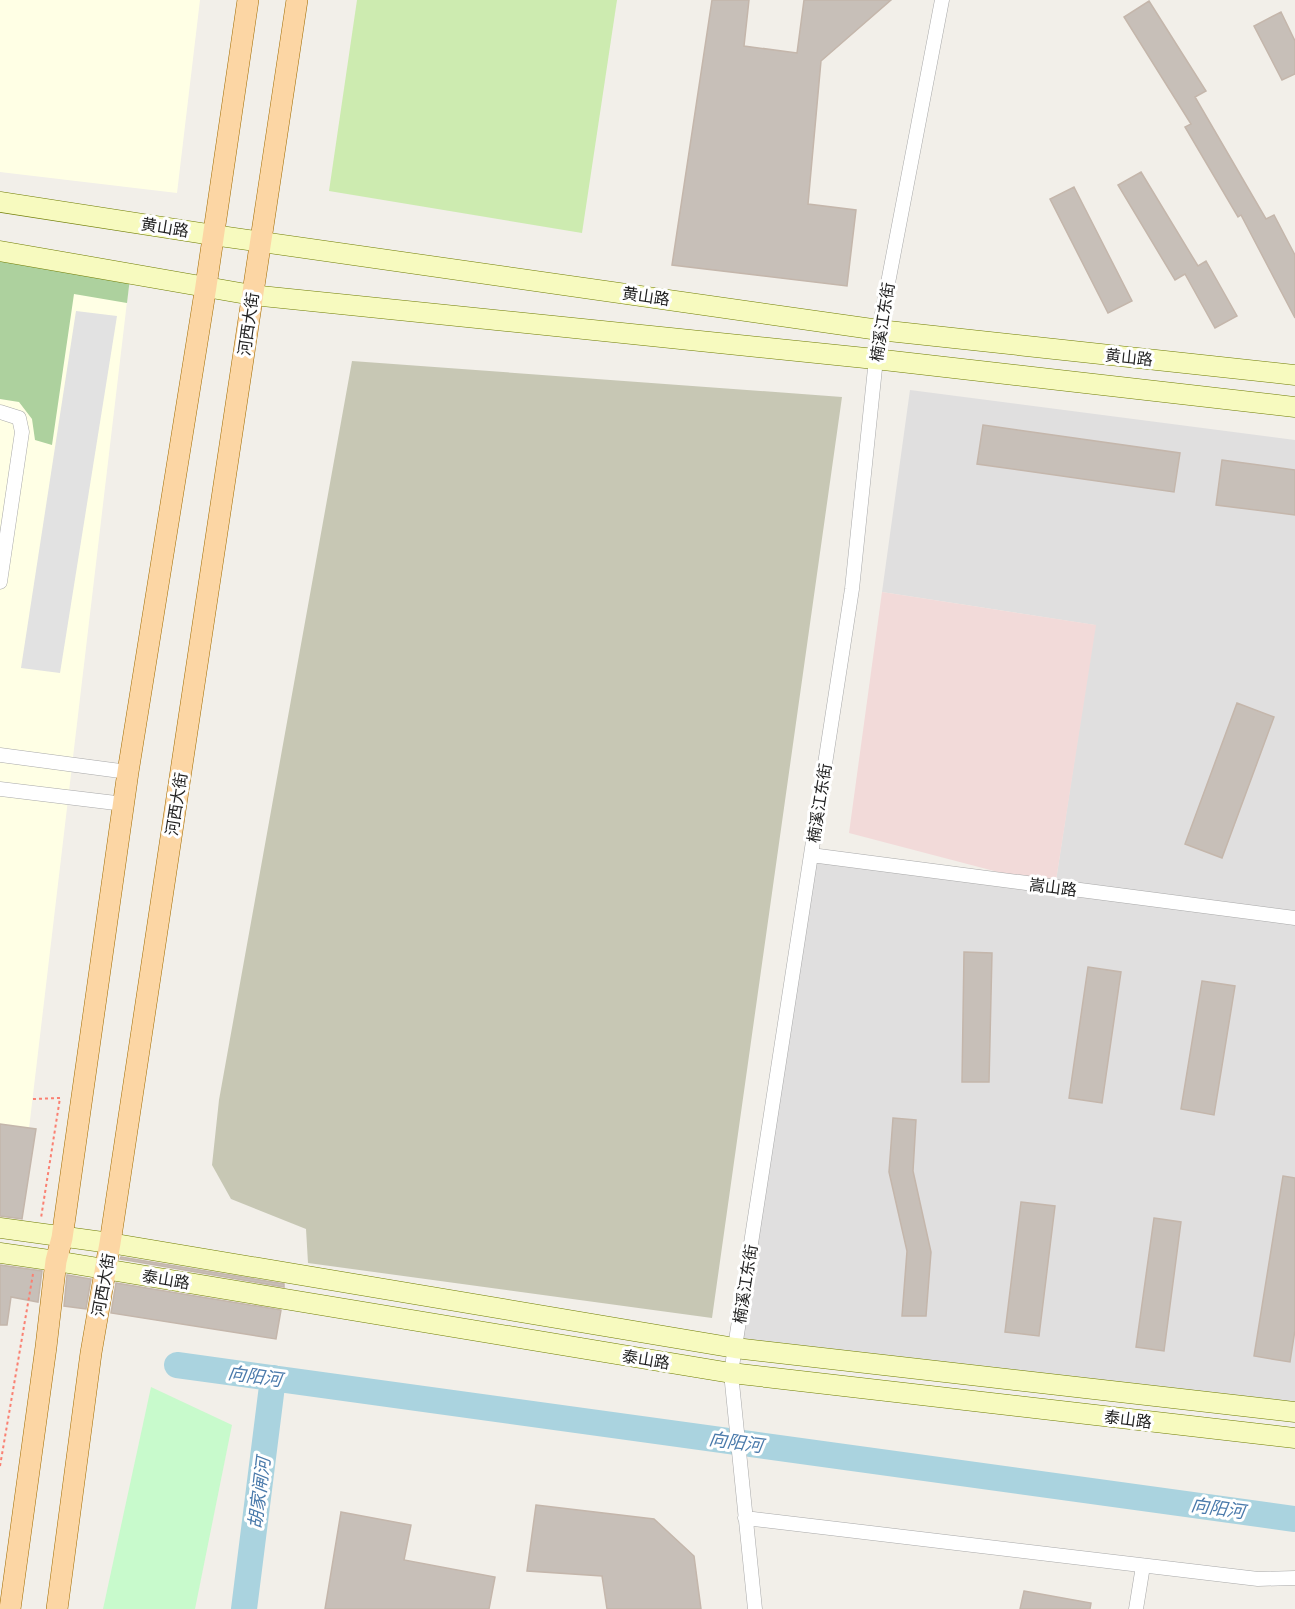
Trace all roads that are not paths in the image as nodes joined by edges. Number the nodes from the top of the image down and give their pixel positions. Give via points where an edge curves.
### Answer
1 (248, 0) edge
2 (297, 0) edge
3 (942, 0) edge
4 (0, 202) edge
5 (213, 235) junction
6 (261, 240) junction
7 (0, 251) edge
8 (206, 286) junction
9 (252, 294) junction
10 (879, 330) junction
11 (875, 359) junction
12 (1295, 375) edge
13 (1295, 407) edge
14 (0, 412) edge
15 (6, 501) edge
16 (0, 582) edge
17 (0, 755) edge
18 (128, 772) junction
19 (0, 789) edge
20 (124, 804) junction
21 (811, 855) junction
22 (1295, 918) edge
23 (0, 1228) edge
24 (62, 1238) junction
25 (110, 1244) junction
26 (0, 1253) edge
27 (56, 1261) junction
28 (106, 1269) junction
29 (735, 1348) junction
30 (731, 1373) junction
31 (1295, 1412) edge
32 (1295, 1438) edge
33 (745, 1518) junction
34 (1143, 1566) junction
35 (1295, 1578) edge
36 (10, 1609) edge
37 (57, 1609) edge
38 (755, 1609) edge
39 (1136, 1609) edge

1 - 5 main road
2 - 6 main road, 河西大街
3 - 10 street, 楠溪江东街
4 - 5 street, 黄山路
5 - 6 street, 黄山路
5 - 8 main road
6 - 9 main road, 河西大街
6 - 10 street, 黄山路
7 - 8 street, 黄山路
8 - 9 street, 黄山路
8 - 18 main road
9 - 11 street, 黄山路
9 - 25 main road, 河西大街
10 - 11 street, 楠溪江东街
10 - 12 street, 黄山路
11 - 13 street, 黄山路
11 - 21 street, 楠溪江东街 via 852,589
14 - 15 street via 19,418 22,432
15 - 16 street
17 - 18 street
18 - 20 main road
19 - 20 street
20 - 24 main road
21 - 22 street, 嵩山路
21 - 29 street, 楠溪江东街
23 - 24 street, 泰山路
24 - 25 street, 泰山路
24 - 27 main road
25 - 28 main road, 河西大街
25 - 29 street, 泰山路
26 - 27 street, 泰山路
27 - 28 street, 泰山路
27 - 36 main road
28 - 30 street, 泰山路
28 - 37 main road, 河西大街
29 - 30 street, 楠溪江东街
29 - 31 street, 泰山路
30 - 32 street, 泰山路
30 - 33 street, 楠溪江东街
33 - 34 street
33 - 38 street, 楠溪江东街
34 - 35 street via 1258,1579
34 - 39 street

